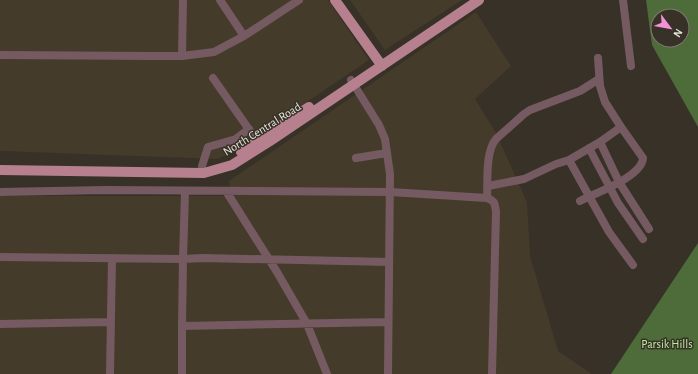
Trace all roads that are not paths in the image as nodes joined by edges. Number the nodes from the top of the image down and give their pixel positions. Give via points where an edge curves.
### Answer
1 (183, 0) edge
2 (220, 0) edge
3 (299, 0) edge
4 (335, 0) edge
5 (342, 0) edge
6 (472, 0) edge
7 (479, 0) edge
8 (623, 0) edge
9 (244, 36) junction
10 (0, 55) edge
11 (182, 56) junction
12 (598, 58) dead end
13 (383, 62) junction
14 (631, 66) dead end
15 (213, 78) dead end
16 (600, 79) junction
17 (352, 83) junction
18 (621, 127) junction
19 (249, 129) junction
20 (257, 141) junction
21 (600, 142) junction
22 (589, 148) junction
23 (387, 153) junction
24 (356, 158) dead end
25 (569, 160) junction
26 (0, 164) edge
27 (202, 166) junction
28 (0, 170) edge
29 (620, 182) junction
30 (488, 186) junction
31 (609, 186) junction
32 (185, 191) junction
33 (226, 191) junction
34 (0, 192) edge
35 (390, 192) junction
36 (588, 196) junction
37 (487, 198) junction
38 (580, 201) dead end
39 (649, 229) dead end
40 (643, 239) dead end
41 (0, 257) edge
42 (112, 258) junction
43 (183, 259) junction
44 (269, 260) junction
45 (389, 262) junction
46 (633, 265) dead end
47 (110, 322) junction
48 (388, 322) junction
49 (0, 324) edge
50 (307, 324) junction
51 (182, 326) junction
52 (110, 374) edge
53 (182, 374) edge
54 (327, 374) edge
55 (388, 374) edge
56 (492, 374) edge

1 - 11 street
2 - 9 street
3 - 9 street
4 - 13 main road
5 - 13 main road
6 - 13 main road, North Central Road
7 - 13 main road, North Central Road
8 - 14 street
9 - 11 street via 214,52
10 - 11 street
12 - 16 street
13 - 17 main road, North Central Road
15 - 19 street
16 - 18 street via 605,102
16 - 30 street via 580,91 530,110 496,140 489,151
17 - 20 main road, North Central Road
17 - 23 street via 379,125
17 - 28 main road, North Central Road via 270,141 232,165 218,170 172,173
18 - 21 street
18 - 29 street via 643,161 640,167
19 - 20 street
19 - 27 street via 236,139 208,147
20 - 27 main road, North Central Road via 227,161
21 - 22 street
21 - 29 street
22 - 25 street
22 - 31 street
23 - 24 street
23 - 35 street
25 - 30 street via 524,179
25 - 36 street
26 - 27 main road, North Central Road
29 - 31 street
29 - 39 street
30 - 37 street
31 - 36 street
31 - 40 street
32 - 33 street
32 - 34 street
32 - 43 street
33 - 35 street
33 - 44 street
35 - 37 street
35 - 45 street
36 - 38 street
36 - 46 street
37 - 56 street via 495,204 496,212
41 - 42 street
42 - 43 street
42 - 47 street
43 - 44 street
43 - 51 street
44 - 45 street
44 - 50 street
45 - 48 street
47 - 49 street
47 - 52 street
48 - 50 street
48 - 55 street
50 - 51 street
50 - 54 street
51 - 53 street

